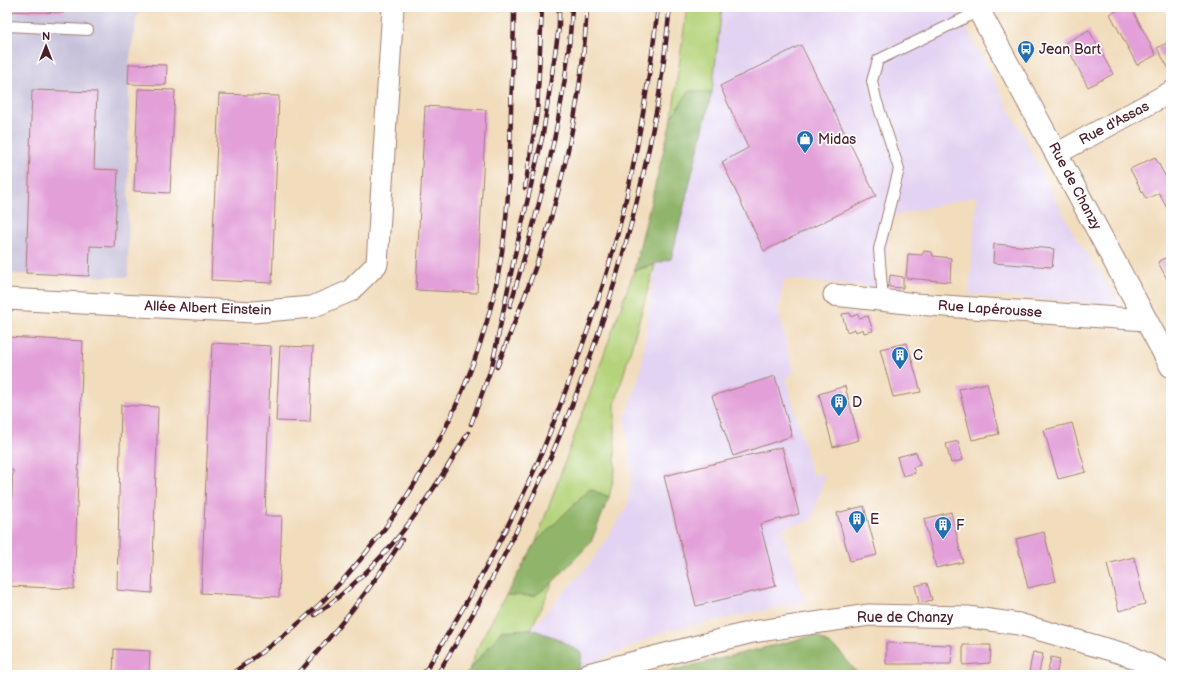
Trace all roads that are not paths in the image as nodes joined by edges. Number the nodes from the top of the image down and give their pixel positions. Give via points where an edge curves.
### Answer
1 (393, 7) edge
2 (978, 9) edge
3 (7, 26) edge
4 (88, 30) dead end
5 (1171, 92) edge
6 (1058, 153) junction
7 (834, 295) dead end
8 (7, 299) edge
9 (883, 300) junction
10 (1146, 320) junction
11 (1171, 366) edge
12 (588, 674) edge
13 (1170, 675) edge

1 - 8 street, Allée Albert Einstein via 377,264 350,291 312,307 253,312
2 - 6 main road, Rue de Chanzy
2 - 9 lane via 878,60 872,81 899,169 879,249
3 - 4 lane
5 - 6 street, Rue d'Assas
6 - 10 main road, Rue de Chanzy
7 - 9 street, Rue Lapérousse
9 - 10 street, Rue Lapérousse
10 - 11 main road, Rue de Chanzy
12 - 13 street, Rue de Chanzy via 752,632 869,615 968,617 1019,624 1128,655

